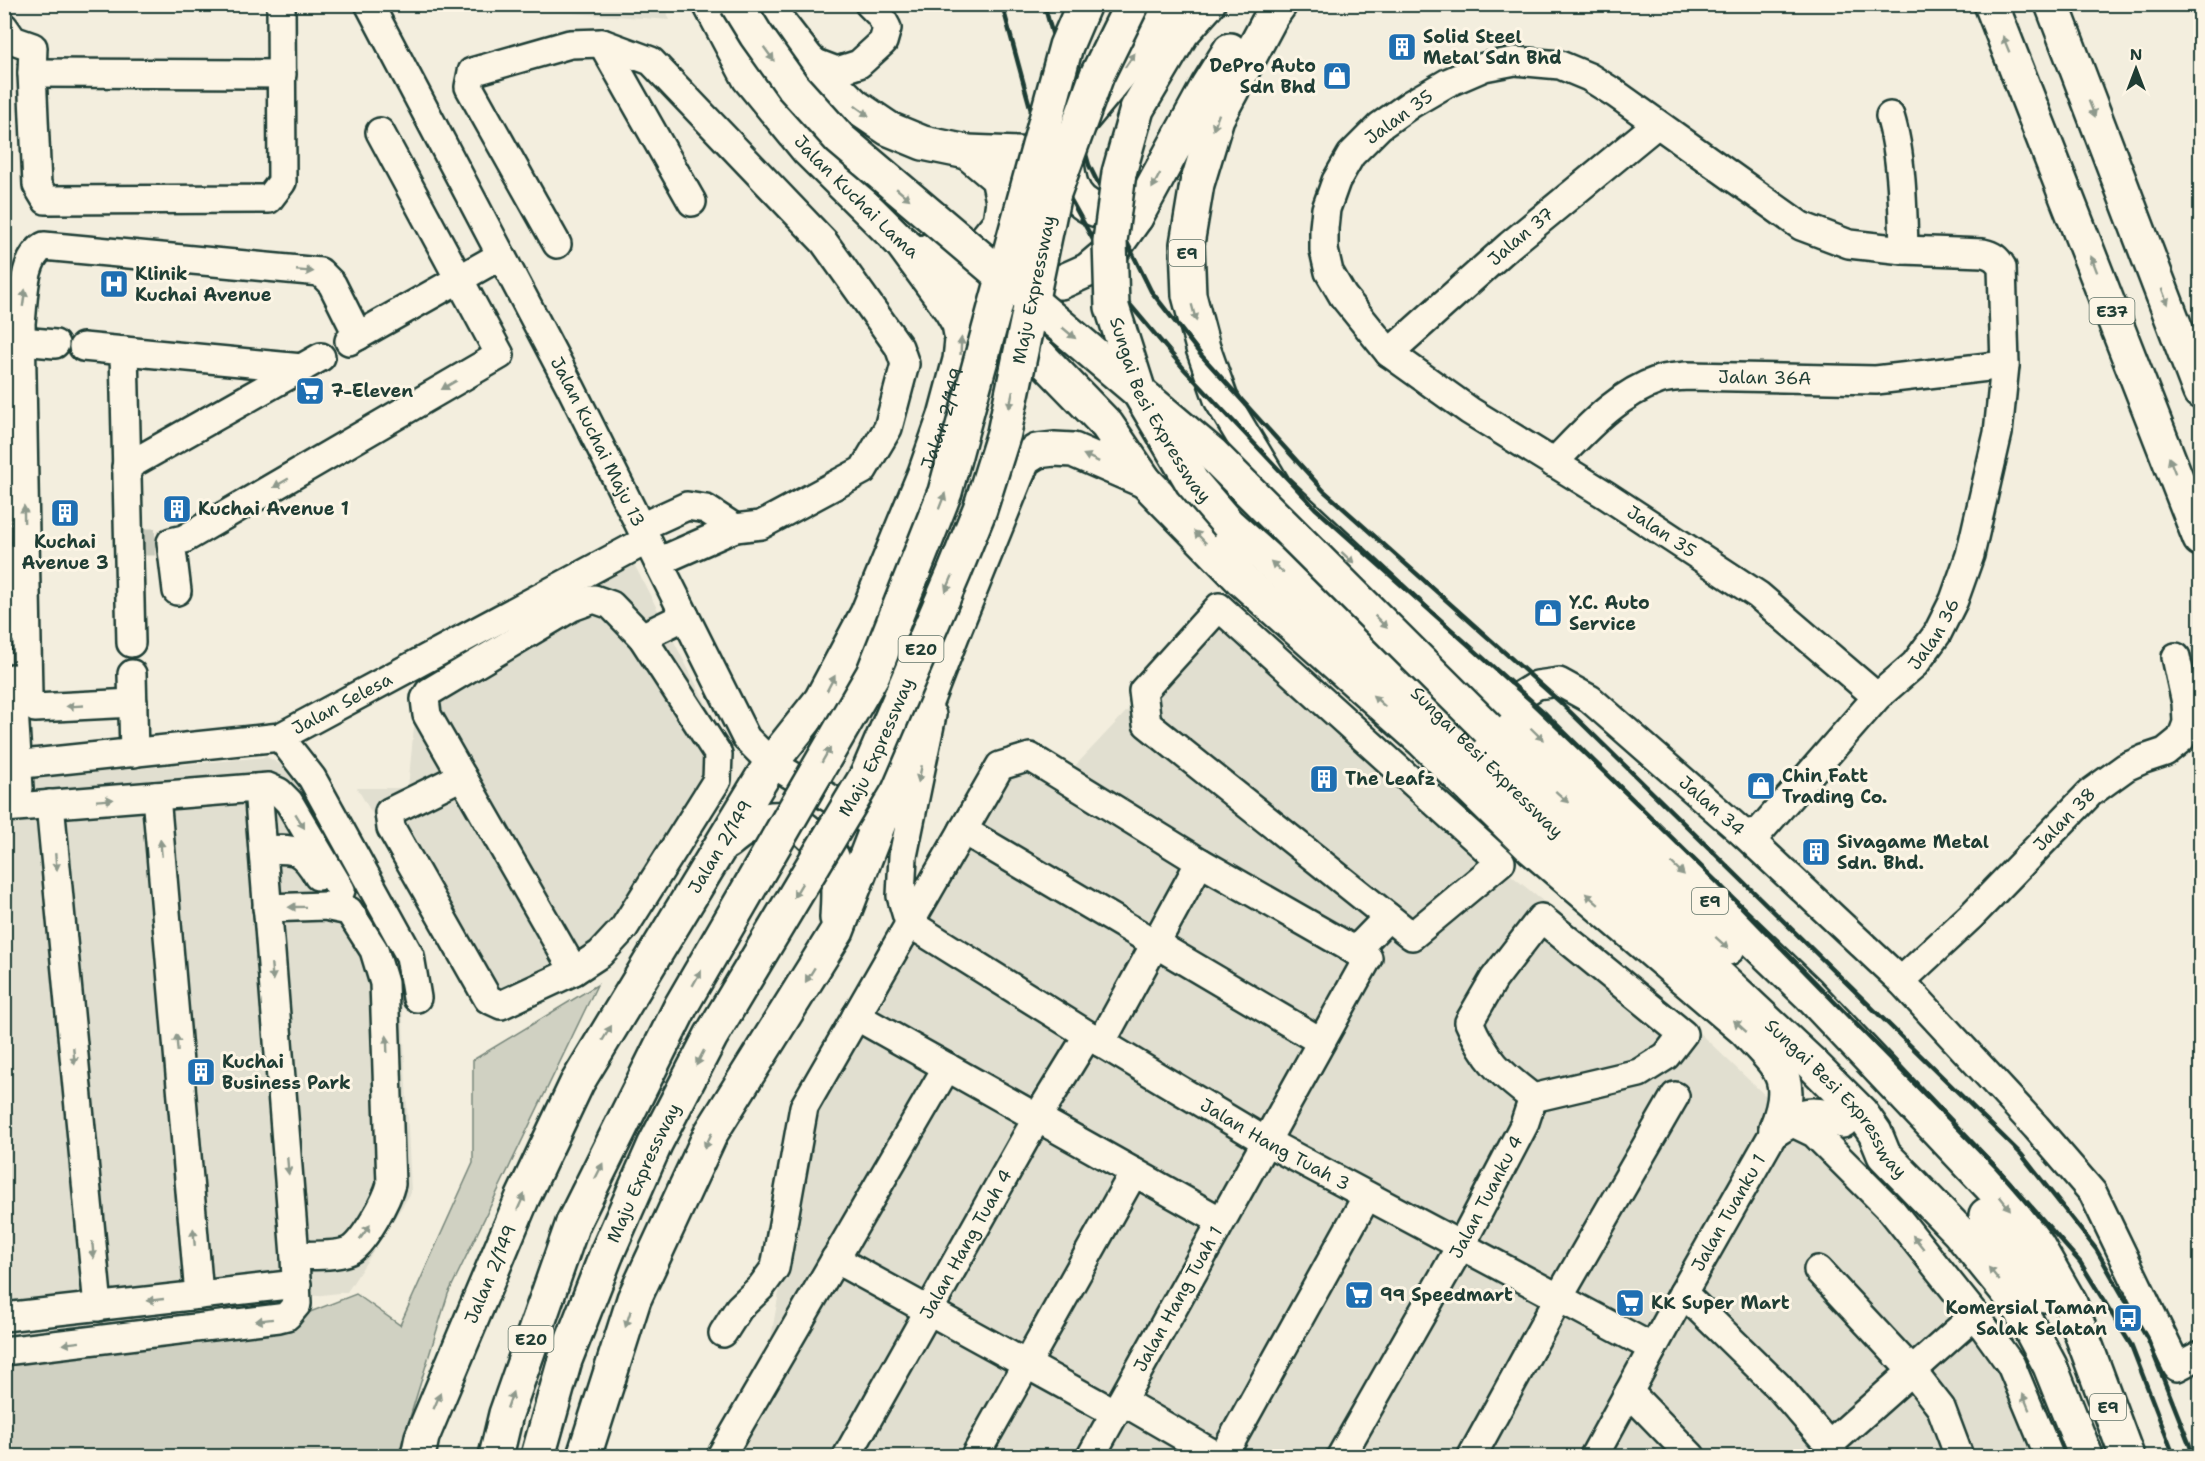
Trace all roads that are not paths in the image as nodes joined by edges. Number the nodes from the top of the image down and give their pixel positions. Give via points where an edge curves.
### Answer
1 (281, 4) edge
2 (369, 4) edge
3 (710, 4) edge
4 (737, 4) edge
5 (769, 4) edge
6 (870, 4) edge
7 (1084, 4) edge
8 (1132, 4) edge
9 (1167, 4) edge
10 (1208, 4) edge
11 (1991, 4) edge
12 (2052, 4) edge
13 (2064, 4) edge
14 (1276, 10) edge
15 (4, 27) edge
16 (602, 43) junction
17 (2071, 54) junction
18 (807, 59) junction
19 (32, 73) junction
20 (282, 74) junction
21 (1890, 116) dead end
22 (1656, 124) junction
23 (380, 132) dead end
24 (1064, 141) junction
25 (968, 152) junction
26 (692, 202) dead end
27 (1136, 217) junction
28 (557, 244) dead end
29 (916, 246) junction
30 (1904, 250) junction
31 (500, 256) junction
32 (459, 279) junction
33 (21, 341) junction
34 (55, 344) dead end
35 (83, 347) dead end
36 (124, 351) junction
37 (1389, 353) junction
38 (2005, 365) junction
39 (2200, 392) edge
40 (1107, 425) junction
41 (1553, 463) junction
42 (126, 466) junction
43 (1145, 481) junction
44 (1275, 489) junction
45 (735, 528) junction
46 (2200, 539) edge
47 (649, 543) junction
48 (4, 557) edge
49 (177, 591) dead end
50 (685, 616) junction
51 (952, 635) junction
52 (642, 637) junction
53 (131, 643) dead end
54 (2176, 657) dead end
55 (132, 674) dead end
56 (1877, 697) junction
57 (133, 703) junction
58 (1497, 717) junction
59 (280, 737) junction
60 (1422, 740) junction
61 (134, 753) junction
62 (771, 764) junction
63 (462, 776) junction
64 (12, 781) edge
65 (258, 788) junction
66 (156, 796) junction
67 (50, 804) junction
68 (878, 827) junction
69 (963, 830) junction
70 (1744, 834) junction
71 (1563, 838) junction
72 (262, 850) junction
73 (717, 851) junction
74 (1200, 862) junction
75 (267, 908) junction
76 (1388, 917) junction
77 (909, 923) junction
78 (837, 931) junction
79 (1155, 943) junction
80 (1355, 951) junction
81 (574, 970) junction
82 (1901, 981) junction
83 (417, 998) dead end
84 (856, 1016) junction
85 (1095, 1039) junction
86 (1320, 1041) junction
87 (1774, 1061) junction
88 (947, 1067) junction
89 (1675, 1096) dead end
90 (1533, 1098) junction
91 (1037, 1118) junction
92 (1842, 1121) junction
93 (1783, 1125) junction
94 (1265, 1141) junction
95 (1884, 1155) junction
96 (1134, 1172) junction
97 (1367, 1196) junction
98 (1221, 1221) junction
99 (1460, 1247) junction
100 (295, 1256) junction
101 (835, 1259) junction
102 (1818, 1270) dead end
103 (297, 1284) junction
104 (1683, 1293) junction
105 (200, 1295) junction
106 (1558, 1299) junction
107 (98, 1307) junction
108 (929, 1311) junction
109 (5, 1313) edge
110 (1975, 1315) junction
111 (723, 1333) dead end
112 (1653, 1348) junction
113 (4, 1351) edge
114 (2200, 1355) edge
115 (1026, 1364) junction
116 (1912, 1371) junction
117 (1629, 1392) junction
118 (1118, 1407) junction
119 (1832, 1451) edge
120 (1603, 1453) edge
121 (418, 1456) edge
122 (496, 1456) edge
123 (538, 1456) edge
124 (584, 1456) edge
125 (721, 1456) edge
126 (847, 1456) edge
127 (975, 1456) edge
128 (1091, 1456) edge
129 (1217, 1456) edge
130 (1223, 1456) edge
131 (1341, 1456) edge
132 (1472, 1456) edge
133 (1691, 1456) edge
134 (1959, 1456) edge
135 (2049, 1456) edge
136 (2086, 1456) edge
137 (2127, 1456) edge

1 - 20 street
2 - 31 street, Jalan Kuchai Maju 13
3 - 29 main road, Jalan Kuchai Lama via 749,78 808,150
4 -> 58 main road, bridge via 793,87 840,139 1211,453
5 - 18 main road
6 - 18 street via 886,28 883,42 859,64 837,71
122 -> 7 main road, Maju Expressway / E20, bridge via 506,1414 573,1223 681,1006 873,674 945,492 1066,46
8 -> 123 main road, Maju Expressway / E20, bridge via 1097,75 1054,193 1004,433 954,573 867,775 711,1036 655,1144 565,1360
24 -> 9 main road via 1123,70
71 -> 10 main road, Sungai Besi Expressway / E9, bridge via 1419,694 1228,524 1192,482 1139,392 1112,307 1110,241 1119,172 1137,109 1182,33
46 -> 11 main road, E37
12 - 17 main road
13 - 17 street
14 -> 27 main road via 1235,42
14 -> 44 main road, E9 via 1217,118 1197,184 1187,244 1189,296 1221,399
15 - 19 street via 13,40 33,47
16 - 26 street
16 - 28 street via 570,44 472,72 469,87
16 - 45 street via 651,61 824,242 899,348 905,363 888,428 862,470 761,525
17 -> 39 main road
18 -> 25 main road via 855,106 889,129 923,143
19 - 20 street
19 - 20 street via 37,185 46,200 269,199 282,182
21 - 30 street via 1903,207
22 - 30 street, Jalan 35 via 1802,225 1850,244
22 - 37 street, Jalan 37 via 1510,245
22 - 37 street, Jalan 35 via 1589,77 1560,65 1515,61 1484,67 1447,83 1380,126 1351,154 1336,181 1326,209 1324,250 1329,272 1343,296
23 - 32 street
24 - 25 main road via 1040,155
24 - 27 main road via 1072,188 1083,204 1098,211
25 - 29 main road via 998,178 1003,201 1000,222 984,242 964,252
27 - 29 main road via 1114,248 1088,270 1061,282 1016,282
29 - 40 main road, Jalan Kuchai Lama via 1040,356
62 -> 29 main road, Jalan 2/149 via 821,700 867,614 945,417 962,340 958,324
30 - 38 street, Jalan 35 via 1983,253 1998,260 2003,275
31 - 32 street
31 - 47 street, Jalan Kuchai Maju 13
33 -> 32 street via 29,261 44,246 320,272 332,284 353,339
32 -> 49 street via 500,355 184,539 171,542
33 - 34 street
57 -> 33 street via 35,708 27,696
35 - 36 street
36 - 42 street
36 - 42 street via 311,363
37 - 41 street, Jalan 35 via 1470,411
38 - 41 street, Jalan 36A via 1876,380 1687,376 1660,380 1617,402
38 - 56 street, Jalan 36 via 1998,433 1970,555 1954,600 1937,634 1915,664
40 - 43 main road, Jalan Kuchai Lama
40 - 44 main road via 1101,382 1107,373 1160,393
41 - 56 street, Jalan 35 via 1758,595
42 - 53 street
43 -> 51 main road via 1073,450 1054,448 1024,459
60 -> 43 main road via 1241,579
44 -> 58 main road, E9
45 - 47 street
45 - 47 street via 706,509 687,506
47 - 50 street, Jalan Kuchai Maju 13
47 - 59 street, Jalan Selesa
48 - 64 street
50 - 52 street
50 - 62 street, Jalan Kuchai Maju 13 via 746,738
51 - 68 main road
51 -> 77 street via 903,856 901,896
52 - 63 street via 611,605 594,599 429,692 425,699 427,715
52 - 81 street via 718,754 717,780 624,928 600,954
54 - 82 street, Jalan 38 via 2187,703 2187,723 2181,739 2165,752 2126,767 2091,793 1971,916
55 - 57 street
56 - 70 street, Jalan 36 via 1760,831
57 - 61 street
58 - 70 street, Jalan 34 via 1536,685 1558,682 1590,699
58 -> 137 main road, E9 via 1800,1014 1971,1196 2090,1356
59 - 61 street, Jalan Selesa
59 - 83 street via 312,778 410,956
60 - 71 main road
87 -> 60 main road via 1745,1030 1532,848
61 - 64 street, Jalan Selesa
62 - 68 street, Jalan Kuchai Maju 13
62 - 73 main road, Jalan 2/149
63 - 81 street
63 - 81 street via 389,812 392,828 488,999 501,1005
64 - 67 street
65 - 66 street
65 - 72 street
65 -> 72 street via 268,787 289,802 334,891 296,850
67 -> 66 street
105 -> 66 street
67 -> 107 street
68 - 78 main road
69 - 74 street via 1000,766 1030,757
69 - 77 street
69 - 79 street
70 - 82 street, Jalan 34
71 - 95 main road, Sungai Besi Expressway / E9 via 1676,936 1809,1061 1861,1113
72 - 75 street
73 - 78 main road via 744,828 766,818 784,818 810,833 831,856 838,885
121 -> 73 main road, Jalan 2/149 via 422,1437 517,1210 577,1083
74 - 79 street, Jalan Hang Tuah 4
74 - 80 street
75 -> 100 street
100 -> 75 street via 351,1250 387,1198 392,1184 384,983 374,950 349,911 325,906
76 - 76 street via 1147,724 1143,691 1219,607 1501,862 1412,936
76 - 80 street
77 - 84 street
77 - 85 street, Jalan Hang Tuah 3
78 -> 124 main road via 711,1133 634,1299
79 - 85 street, Jalan Hang Tuah 4
79 - 86 street
80 - 86 street, Jalan Hang Tuah 1 via 1368,958
82 - 114 street, Jalan 34 via 2093,1193 2177,1367
84 - 88 street
84 - 111 street via 804,1107 775,1268 739,1308
85 - 91 street, Jalan Hang Tuah 4
85 - 94 street, Jalan Hang Tuah 3
86 - 94 street, Jalan Hang Tuah 1
87 - 92 main road
87 - 93 main road via 1784,1078 1786,1092
88 - 91 street
88 - 101 street
89 - 106 street
90 - 90 street via 1639,1073 1666,1056 1683,1034 1541,918 1494,979 1469,1022 1479,1045 1500,1073
90 - 99 street, Jalan Tuanku 4 via 1524,1125
91 - 96 street
91 - 108 street, Jalan Hang Tuah 4
92 - 93 main road via 1822,1114 1806,1115
92 - 95 main road
93 - 104 street, Jalan Tuanku 1
110 -> 93 street via 1892,1210 1814,1133
94 - 97 street, Jalan Hang Tuah 3
94 - 98 street, Jalan Hang Tuah 1
136 -> 95 main road, Sungai Besi Expressway / E9 via 2050,1366 2016,1302 1959,1232
96 - 98 street
96 - 115 street
97 - 99 street, Jalan Hang Tuah 3
97 - 130 street
98 - 118 street, Jalan Hang Tuah 1
99 - 106 street, Jalan Hang Tuah 3
99 - 131 street, Jalan Tuanku 4
100 - 103 street
101 - 108 street
101 - 125 street
102 - 116 street
103 - 105 street
103 -> 113 street via 297,1304 287,1316 279,1318
104 - 112 street, Jalan Tuanku 1
104 - 119 street via 1778,1386
105 -> 107 street
106 - 112 street, Jalan Hang Tuah 3
106 - 132 street
107 - 109 street
108 - 115 street
108 - 126 street, Jalan Hang Tuah 4
110 - 116 street
135 -> 110 street via 2011,1365
112 - 117 street, Jalan Tuanku 1
115 - 118 street
115 - 127 street
116 - 119 street
116 - 134 street via 1941,1408
117 - 120 street, Jalan Tuanku 1
117 - 133 street
118 - 128 street, Jalan Hang Tuah 1
118 - 129 street

